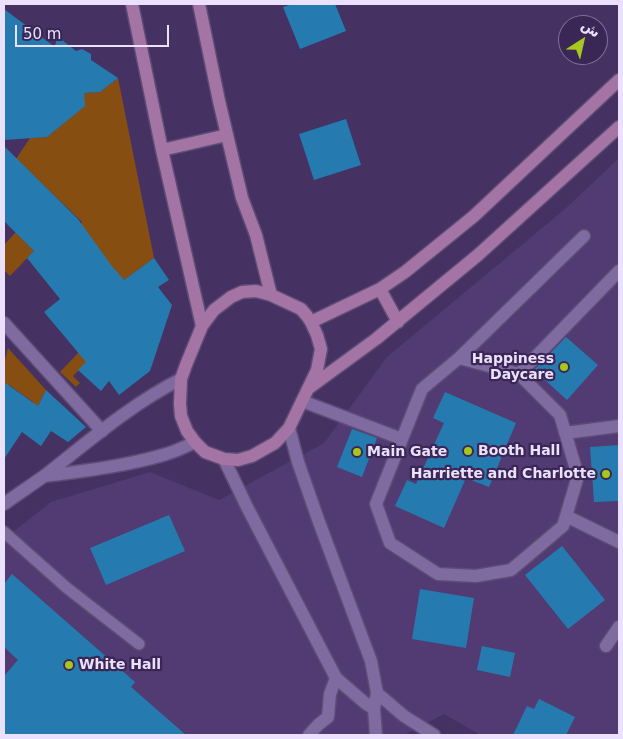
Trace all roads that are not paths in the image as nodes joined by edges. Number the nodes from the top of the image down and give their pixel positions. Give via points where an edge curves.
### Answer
1 (132, 4) edge
2 (199, 4) edge
3 (619, 80) edge
4 (619, 127) edge
5 (227, 135) junction
6 (162, 150) junction
7 (584, 236) dead end
8 (619, 271) edge
9 (380, 289) junction
10 (270, 295) junction
11 (311, 322) junction
12 (398, 322) junction
13 (4, 323) edge
14 (202, 326) junction
15 (459, 358) junction
16 (519, 374) junction
17 (181, 379) junction
18 (304, 395) junction
19 (619, 426) edge
20 (289, 428) junction
21 (102, 431) junction
22 (565, 433) junction
23 (402, 439) junction
24 (195, 442) junction
25 (224, 458) junction
26 (45, 476) junction
27 (4, 504) edge
28 (566, 516) junction
29 (4, 532) edge
30 (619, 542) edge
31 (619, 627) edge
32 (139, 644) dead end
33 (606, 646) dead end
34 (336, 678) junction
35 (378, 693) junction
36 (374, 709) junction
37 (309, 735) edge
38 (376, 735) edge
39 (434, 735) edge

1 - 6 main road
2 - 5 main road
3 - 9 main road via 474,216
4 - 12 main road via 478,255
5 - 6 main road
5 - 10 main road
6 - 14 main road
7 - 15 street
8 - 16 street
9 - 11 main road
9 - 12 main road
10 - 11 main road via 301,309
10 - 14 main road via 242,292 214,310
11 - 18 main road via 321,349 317,370
12 - 18 main road
13 - 21 street
14 - 17 main road
15 - 16 street
15 - 23 street via 422,389
16 - 22 street via 560,415
17 - 21 street
17 - 24 main road via 181,416
18 - 20 main road
18 - 23 street
19 - 22 street
20 - 25 main road via 275,443 252,456 238,460
20 - 35 street via 298,462 370,661
21 - 26 street
22 - 28 street via 578,476
23 - 28 street via 376,504 390,543 438,574 476,576 511,570 563,526
24 - 25 main road via 206,452
24 - 26 street via 144,460
25 - 34 street
26 - 27 street
28 - 30 street
29 - 32 lane via 67,588
31 - 33 street
34 - 36 street
34 - 37 street via 330,694 328,717
35 - 36 street
35 - 39 street via 404,716
36 - 38 street

